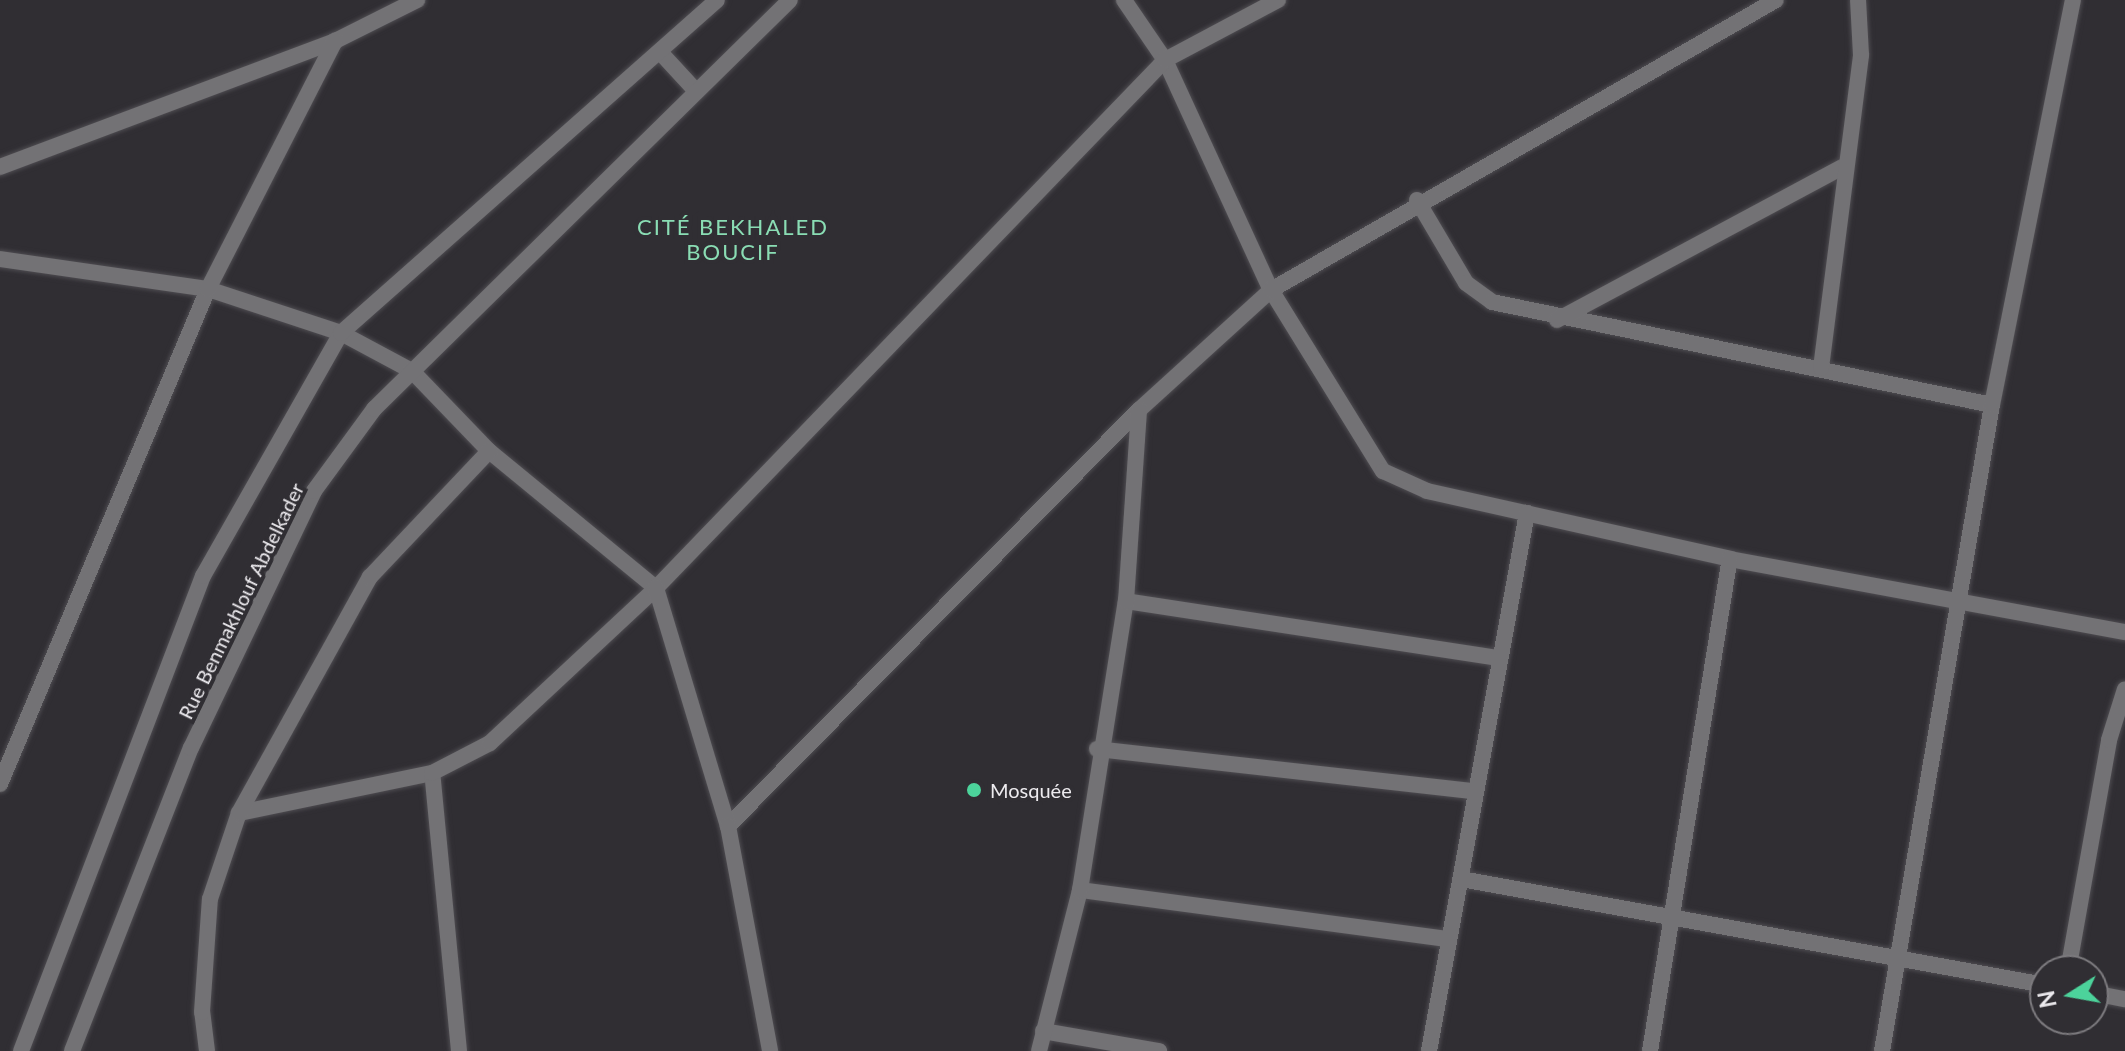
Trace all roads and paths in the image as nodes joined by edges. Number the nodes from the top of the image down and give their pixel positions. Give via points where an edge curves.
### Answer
1 (417, 0) edge
2 (717, 0) edge
3 (790, 0) edge
4 (1124, 0) edge
5 (1278, 0) edge
6 (1776, 0) edge
7 (1858, 0) edge
8 (2073, 0) edge
9 (335, 41) junction
10 (660, 52) junction
11 (1165, 60) junction
12 (696, 91) junction
13 (0, 167) edge
14 (1842, 167) junction
15 (1417, 200) junction
16 (0, 259) edge
17 (208, 289) junction
18 (1271, 290) junction
19 (1557, 320) junction
20 (341, 333) junction
21 (1821, 368) junction
22 (412, 371) junction
23 (1992, 405) junction
24 (1139, 410) junction
25 (489, 451) junction
26 (1527, 513) junction
27 (1730, 559) junction
28 (656, 588) junction
29 (1961, 600) junction
30 (1126, 601) junction
31 (2125, 632) edge
32 (1498, 658) junction
33 (2125, 689) edge
34 (1097, 749) junction
35 (432, 773) junction
36 (0, 784) edge
37 (1473, 791) junction
38 (239, 813) junction
39 (728, 826) junction
40 (1461, 879) junction
41 (1080, 890) junction
42 (1670, 920) junction
43 (1445, 939) junction
44 (2071, 955) edge
45 (1899, 961) junction
46 (2029, 982) edge
47 (1043, 1031) junction
48 (21, 1051) edge
49 (72, 1051) edge
50 (207, 1051) edge
51 (459, 1051) edge
52 (770, 1051) edge
53 (1039, 1051) edge
54 (1159, 1051) edge
55 (1429, 1051) edge
56 (1650, 1051) edge
57 (1882, 1051) edge

1 - 9 street
2 - 10 street, Rue Benmakhlouf Abdelkader
3 - 12 street, Rue Benmakhlouf Abdelkader
4 - 11 street
5 - 11 street
6 - 15 street
7 - 14 street via 1861,55
8 - 23 street
9 - 13 street
9 - 17 street
10 - 12 street
10 - 20 street, Rue Benmakhlouf Abdelkader
11 - 18 street
11 - 28 street
12 - 22 street, Rue Benmakhlouf Abdelkader
14 - 19 street
14 - 21 street
15 - 18 street
15 - 19 street via 1466,283 1492,302
16 - 17 street
17 - 20 street
17 - 36 street
18 - 24 street
18 - 26 street via 1383,471 1427,491
19 - 21 street
20 - 22 street
20 - 48 street, Rue Benmakhlouf Abdelkader via 203,576
21 - 23 street
22 - 25 street
22 - 49 street, Rue Benmakhlouf Abdelkader via 374,409 314,491 265,588 191,748
23 - 29 street
24 - 30 street
24 - 39 street
25 - 28 street
25 - 38 street via 370,577
26 - 27 street
26 - 32 street
27 - 29 street
27 - 42 street
28 - 35 street via 490,743
28 - 39 street
29 - 31 street
29 - 45 street
30 - 32 street
30 - 34 street
32 - 37 street
33 - 44 street via 2109,740
34 - 37 street
34 - 41 street
35 - 38 street
35 - 51 street
37 - 40 street
38 - 50 street via 210,899 202,1012
39 - 52 street
40 - 42 street
40 - 43 street
41 - 43 street
41 - 47 street
42 - 45 street
42 - 56 street
43 - 55 street
45 - 46 street
45 - 57 street
47 - 53 street
47 - 54 street

